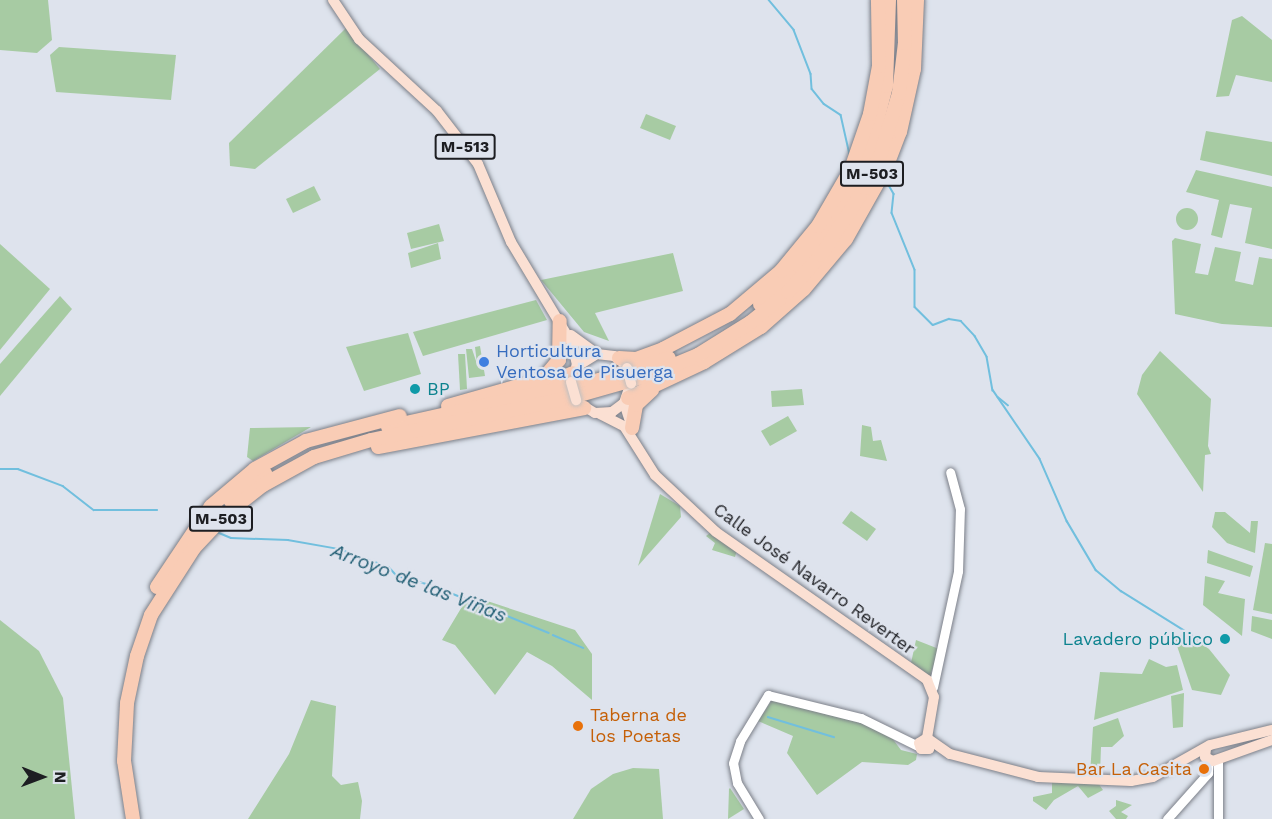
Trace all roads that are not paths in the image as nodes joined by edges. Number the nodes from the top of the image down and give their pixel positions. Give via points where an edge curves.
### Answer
1 (333, 0) edge
2 (868, 0) edge
3 (878, 0) edge
4 (887, 0) edge
5 (904, 0) edge
6 (917, 0) edge
7 (880, 39) junction
8 (900, 132) junction
9 (846, 220) junction
10 (562, 324) junction
11 (597, 354) junction
12 (623, 363) junction
13 (693, 368) junction
14 (574, 373) junction
15 (626, 400) junction
16 (580, 404) junction
17 (448, 406) junction
18 (600, 414) junction
19 (632, 428) junction
20 (950, 472) dead end
21 (279, 476) junction
22 (678, 496) junction
23 (155, 591) junction
24 (933, 687) junction
25 (1272, 730) edge
26 (1272, 740) edge
27 (925, 742) junction
28 (1211, 747) junction
29 (1232, 753) junction
30 (1213, 759) junction
31 (1221, 774) junction
32 (125, 819) edge
33 (133, 819) edge
34 (759, 819) edge
35 (1167, 819) edge
36 (1218, 819) edge

1 - 10 main road, M-513 via 359,39 423,97 472,156 511,243
2 - 7 highway, M-503
3 - 7 highway, M-503
4 - 23 highway, M-503 via 890,23 882,109 856,183 814,248 748,313 688,351 664,360 492,406 370,431 303,453 247,484 221,508
5 - 9 highway, M-503 via 905,44 893,116 869,180
6 - 8 highway, M-503 via 914,69
7 - 12 highway, M-503 via 874,97 851,169 818,226 781,271 751,298 671,345
8 - 9 highway via 870,189
8 - 13 highway, M-503 via 886,168 846,239 781,310 737,343
9 - 21 highway, M-503 via 788,292 751,322 698,355 650,375 568,398 332,450
10 - 11 main road, M-513
10 - 14 main road, M-513 via 573,345
10 - 17 highway via 559,360 543,379
11 - 12 main road
11 - 14 main road
12 - 15 main road, bridge via 631,383
13 - 15 highway
13 - 19 highway via 646,393 633,411
14 - 16 main road, bridge
14 - 17 highway via 548,384
15 - 18 main road via 612,412
15 - 19 main road, Calle José Navarro Reverter
16 - 18 main road
16 - 21 highway via 360,450
17 - 23 highway via 330,432 255,469 211,507
18 - 22 main road, Calle José Navarro Reverter via 624,426 651,470
19 - 22 main road, Calle José Navarro Reverter
20 - 24 street via 960,509 958,571
21 - 33 highway, M-503 via 226,514 194,548 152,615 137,656 127,704 124,761
22 - 24 main road, Calle José Navarro Reverter via 724,538
23 - 32 highway, M-503 via 129,656 118,703 116,762
24 - 27 main road
25 - 28 main road
26 - 29 main road
27 - 28 main road via 950,754 1038,777 1088,781 1153,777
27 - 34 street via 897,736 861,718 771,694 744,734 734,763 737,783
28 - 30 main road via 1220,751
29 - 30 main road
29 - 31 street
30 - 31 street
30 - 35 street via 1208,773
31 - 36 street

